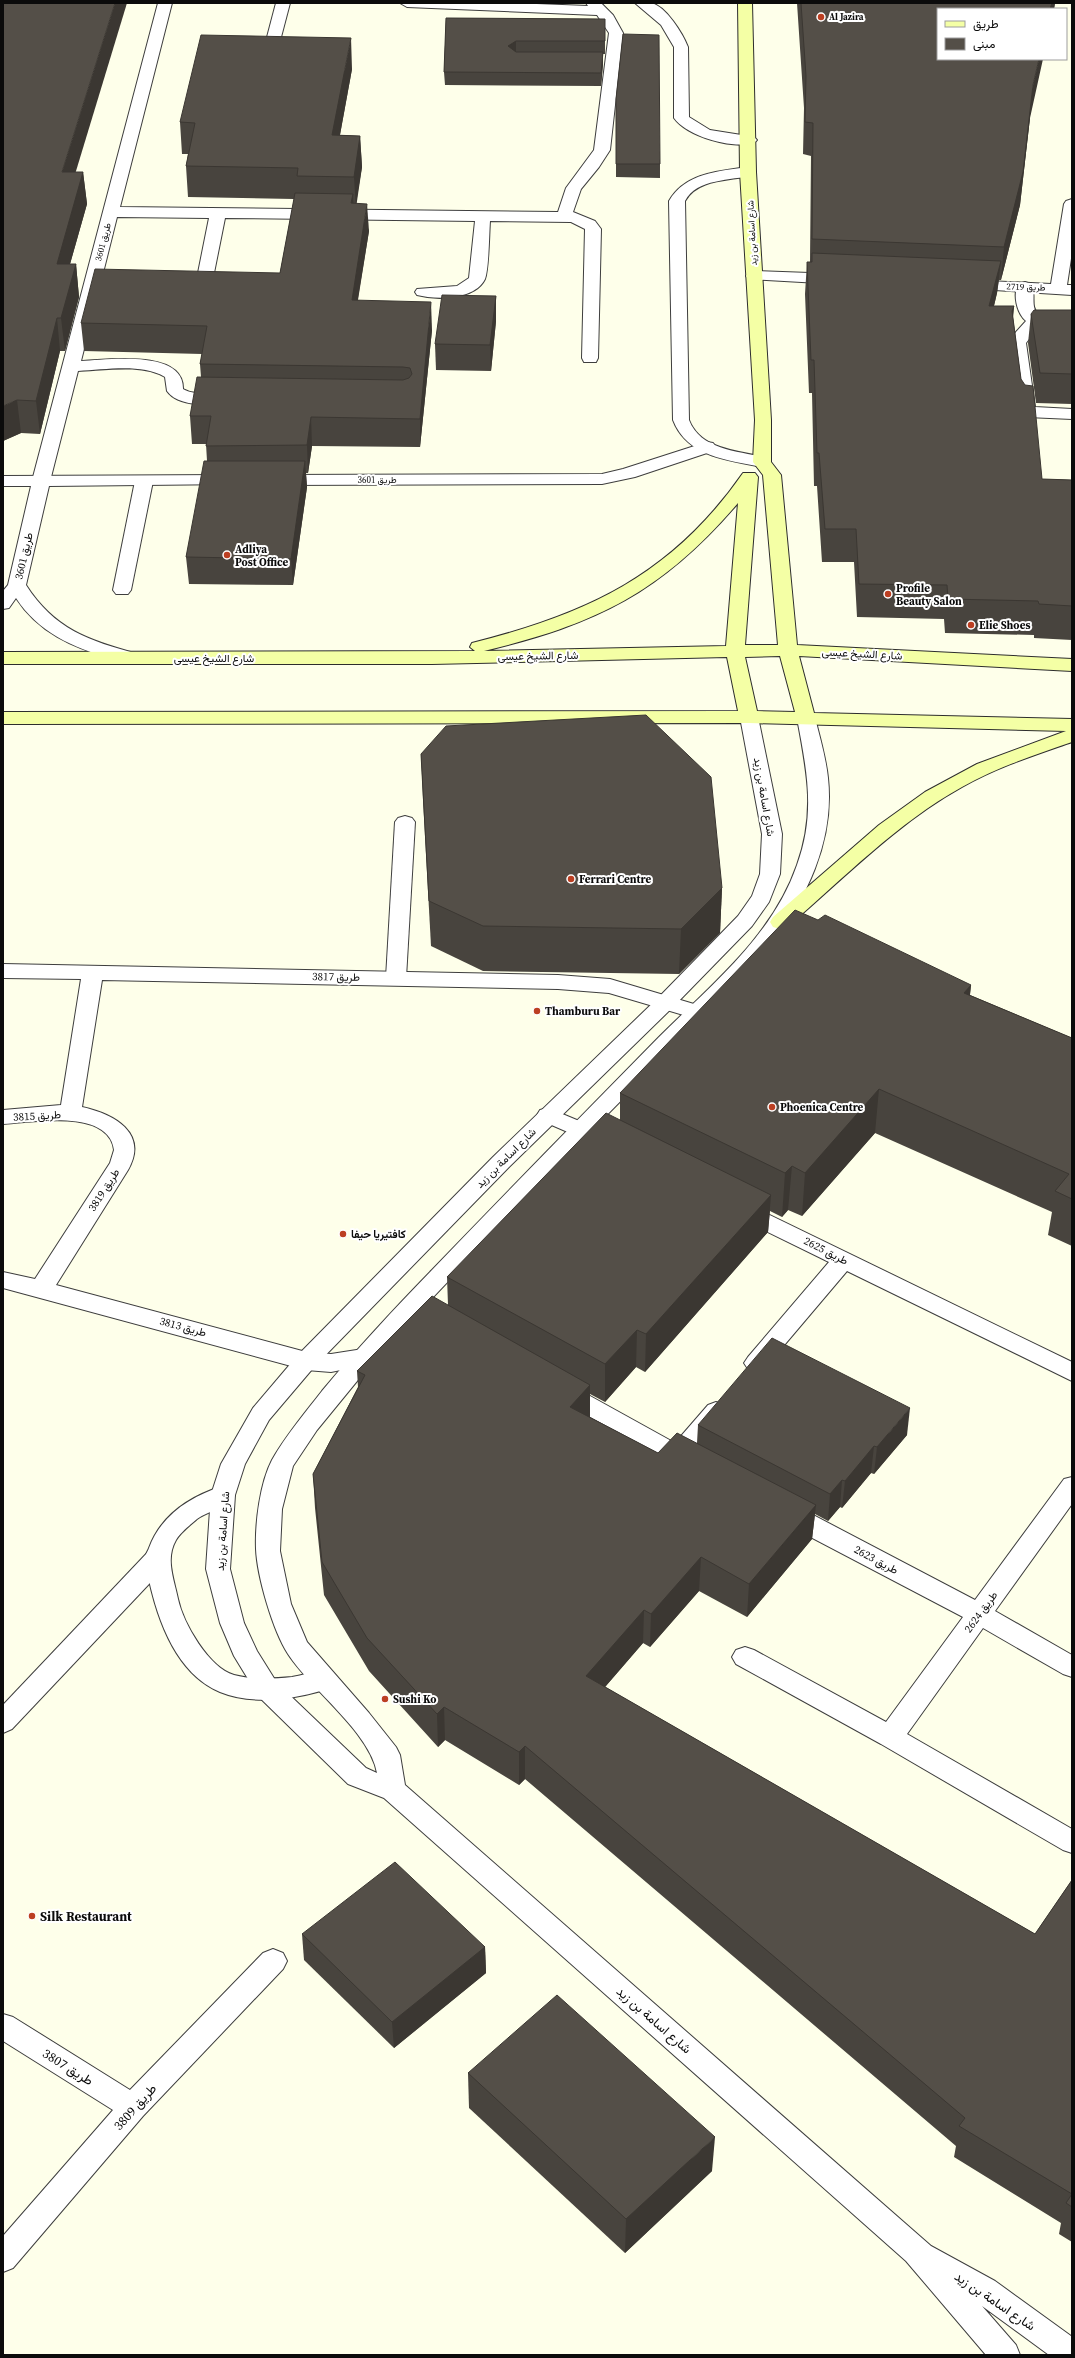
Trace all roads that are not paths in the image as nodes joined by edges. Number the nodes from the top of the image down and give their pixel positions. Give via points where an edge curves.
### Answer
1 (165, 3) edge
2 (283, 3) edge
3 (407, 3) edge
4 (642, 3) edge
5 (745, 3) edge
6 (597, 7) edge
7 (273, 41) edge
8 (599, 59) edge
9 (614, 59) junction
10 (749, 140) junction
11 (748, 172) junction
12 (1072, 204) edge
13 (111, 212) junction
14 (218, 213) junction
15 (483, 216) junction
16 (564, 216) junction
17 (754, 276) junction
18 (205, 278) edge
19 (849, 280) edge
20 (1072, 281) edge
21 (953, 284) edge
22 (1025, 287) junction
23 (1065, 289) edge
24 (423, 292) dead end
25 (1036, 320) junction
26 (1072, 324) edge
27 (590, 358) dead end
28 (71, 366) junction
29 (237, 398) edge
30 (1072, 414) edge
31 (707, 447) junction
32 (762, 462) junction
33 (3, 481) edge
34 (41, 481) junction
35 (144, 481) junction
36 (747, 481) junction
37 (17, 585) junction
38 (122, 590) dead end
39 (3, 604) edge
40 (735, 650) junction
41 (788, 650) junction
42 (3, 658) edge
43 (130, 658) junction
44 (432, 658) junction
45 (1072, 665) edge
46 (749, 717) junction
47 (3, 718) edge
48 (806, 718) junction
49 (1072, 725) edge
50 (1072, 735) edge
51 (404, 822) dead end
52 (778, 924) junction
53 (798, 937) edge
54 (3, 971) edge
55 (92, 972) junction
56 (396, 978) junction
57 (667, 1001) junction
58 (697, 1012) junction
59 (70, 1114) junction
60 (548, 1115) junction
61 (3, 1118) edge
62 (581, 1128) junction
63 (617, 1146) edge
64 (723, 1199) edge
65 (843, 1260) junction
66 (3, 1280) edge
67 (41, 1289) junction
68 (411, 1306) junction
69 (432, 1317) edge
70 (363, 1358) junction
71 (306, 1361) junction
72 (1072, 1372) edge
73 (743, 1379) edge
74 (548, 1383) edge
75 (728, 1396) edge
76 (678, 1456) junction
77 (706, 1471) edge
78 (1072, 1486) edge
79 (223, 1496) junction
80 (769, 1504) edge
81 (157, 1559) junction
82 (980, 1614) junction
83 (745, 1657) dead end
84 (1072, 1667) edge
85 (324, 1680) junction
86 (268, 1690) junction
87 (3, 1722) edge
88 (890, 1737) junction
89 (392, 1790) junction
90 (1072, 1842) edge
91 (273, 1961) dead end
92 (3, 2026) edge
93 (133, 2107) junction
94 (916, 2251) junction
95 (3, 2258) edge
96 (1005, 2355) edge
97 (1070, 2355) edge

1 - 13 street, طريق 3601
2 - 7 street
3 - 6 street
4 - 10 street via 661,16 678,37 682,52 682,118 698,131
5 - 10 main road, شارع اسامة بن زيد
6 - 9 street via 608,18 616,33
8 - 9 street
9 - 16 street via 602,150 574,188
10 - 11 main road, شارع اسامة بن زيد
11 - 17 main road, شارع اسامة بن زيد
11 - 31 street via 694,183 683,190 677,201 681,420 688,436
12 - 23 street
13 - 14 street
13 - 28 street, طريق 3601
14 - 15 street
14 - 18 street
15 - 16 street
15 - 24 street via 475,283 462,290
16 - 27 street via 583,220 593,229
17 - 19 street
17 - 32 main road, شارع اسامة بن زيد via 763,420
20 - 23 street, طريق 2719
21 - 22 street, طريق 2719
22 - 23 street, طريق 2719
22 - 25 street via 1026,311
25 - 26 street
25 - 30 street via 1018,343 1027,412
28 - 29 street via 158,367 175,378 175,391 183,396
28 - 34 street, طريق 3601
31 - 32 street
31 - 35 street, طريق 3601 via 674,455 633,473 602,479
32 - 36 main road via 751,472
32 - 41 main road via 772,475
33 - 34 street, طريق 3601
34 - 35 street, طريق 3601
34 - 37 street, طريق 3601
35 - 38 street
36 - 40 main road, شارع اسامة بن زيد
36 - 44 main road via 700,535 666,566 624,594 574,619 518,639
37 - 39 street, طريق 3601
37 - 43 street via 28,604 45,622 69,638 98,650
40 - 41 main road, شارع الشيخ عيسى
40 - 44 main road, شارع الشيخ عيسى
40 - 46 main road, شارع اسامة بن زيد
41 - 45 main road, شارع الشيخ عيسى
41 - 48 main road
42 - 43 main road, شارع الشيخ عيسى
43 - 44 main road, شارع الشيخ عيسى
46 - 47 main road
46 - 48 main road
46 - 57 street, شارع اسامة بن زيد via 772,834 770,874 762,896 745,920
48 - 49 main road
48 - 52 street via 818,778 819,811 815,845 802,881
50 - 52 main road via 956,783 888,828
51 - 56 street
52 - 53 street
52 - 58 street via 762,946
54 - 55 street, طريق 3817
55 - 56 street, طريق 3817
55 - 59 street
56 - 57 street, طريق 3817 via 610,986
57 - 58 street, طريق 3817
57 - 60 street, شارع اسامة بن زيد
58 - 62 street
59 - 61 street, طريق 3815
59 - 67 street, طريق 3819 via 94,1117 110,1125 121,1136 125,1150 120,1165
60 - 62 street
60 - 71 street, شارع اسامة بن زيد
62 - 63 street
62 - 68 street
64 - 65 street, طريق 2625
65 - 72 street, طريق 2625
65 - 73 street
66 - 67 street, طريق 3813
67 - 71 street, طريق 3813
68 - 69 street
68 - 70 street
70 - 71 street, طريق 3813 via 331,1363
70 - 85 street via 309,1424 282,1464 270,1509 268,1551 279,1604 297,1648
71 - 79 street, شارع اسامة بن زيد via 261,1414 233,1464
74 - 76 street
75 - 76 street
76 - 77 street
78 - 82 street, طريق 2624
79 - 81 street via 188,1512 166,1535
79 - 86 street, شارع اسامة بن زيد via 218,1569 232,1623 247,1656
80 - 82 street, طريق 2623
81 - 86 street via 168,1605 182,1640 203,1667 227,1684
81 - 87 street
82 - 84 street, طريق 2623
82 - 88 street, طريق 2624
83 - 88 street
85 - 86 street
85 - 89 street via 387,1755
86 - 89 street, شارع اسامة بن زيد via 357,1776
88 - 90 street
89 - 94 street, شارع اسامة بن زيد
91 - 93 street, طريق 3809
92 - 93 street, طريق 3807
93 - 95 street, طريق 3809
94 - 96 street, شارع اسامة بن زيد
94 - 97 street, شارع اسامة بن زيد via 985,2291

